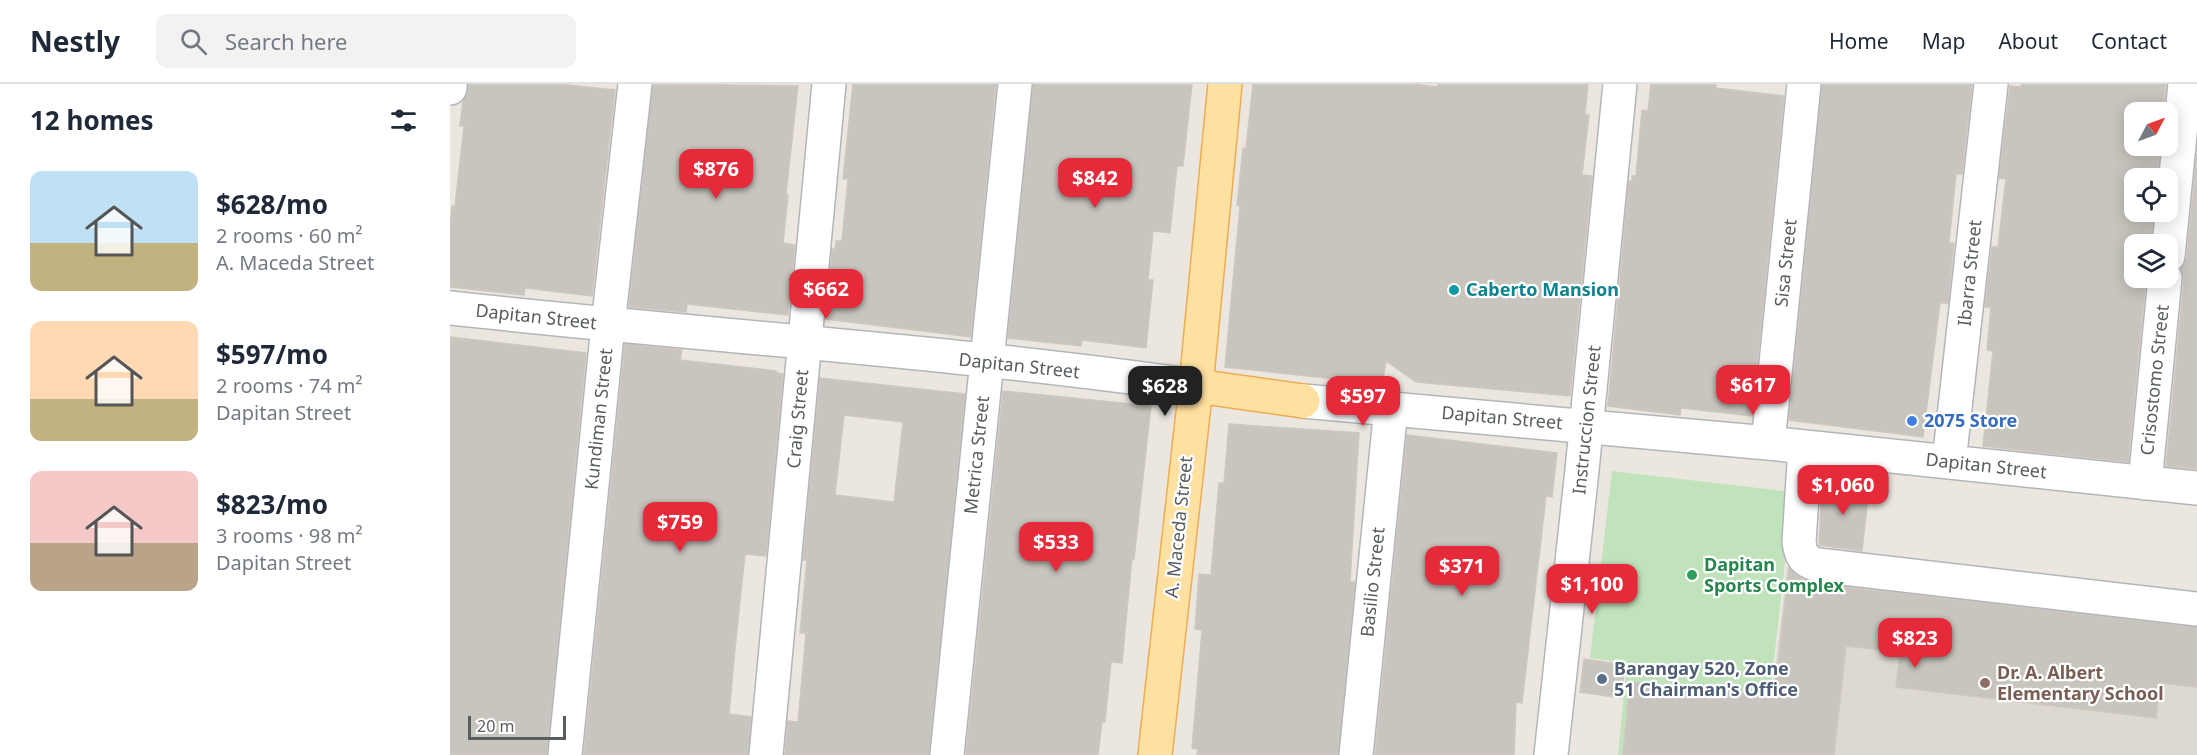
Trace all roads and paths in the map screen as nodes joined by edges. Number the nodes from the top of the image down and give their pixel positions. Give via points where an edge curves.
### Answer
1 (635, 84) edge
2 (829, 84) edge
3 (1015, 84) edge
4 (1225, 84) edge
5 (1620, 84) edge
6 (1804, 84) edge
7 (1991, 84) edge
8 (2185, 84) edge
9 (2170, 234) edge
10 (2164, 288) edge
11 (450, 308) edge
12 (608, 325) junction
13 (805, 344) junction
14 (987, 362) junction
15 (1196, 387) junction
16 (1303, 401) joint
17 (1391, 408) junction
18 (1587, 425) junction
19 (1768, 443) junction
20 (1805, 447) junction
21 (1949, 462) junction
22 (2145, 483) junction
23 (2197, 488) edge
24 (2197, 609) edge
25 (565, 755) edge
26 (766, 755) edge
27 (947, 755) edge
28 (1155, 755) edge
29 (1356, 755) edge
30 (1551, 755) edge

1 - 12 street, Kundiman Street
2 - 13 street, Craig Street
3 - 14 street, Metrica Street
4 - 15 main road, A. Maceda Street
5 - 18 street, Instruccion Street
6 - 19 street, Sisa Street
7 - 21 street, Ibarra Street
8 - 9 street
10 - 22 street, Crisostomo Street
11 - 12 street, Dapitan Street
12 - 13 street, Dapitan Street
12 - 25 street, Kundiman Street
13 - 14 street, Dapitan Street
13 - 26 street, Craig Street
14 - 15 street, Dapitan Street
14 - 27 street, Metrica Street
15 - 16 main road, Dapitan Street
15 - 28 main road, A. Maceda Street
16 - 17 street, Dapitan Street
17 - 18 street, Dapitan Street
17 - 29 street, Basilio Street
18 - 19 street, Dapitan Street
18 - 30 street, Instruccion Street
19 - 20 street, Dapitan Street
20 - 21 street, Dapitan Street
20 - 24 street via 1799,542 1801,555 1808,562
21 - 22 street, Dapitan Street
22 - 23 street, Dapitan Street

